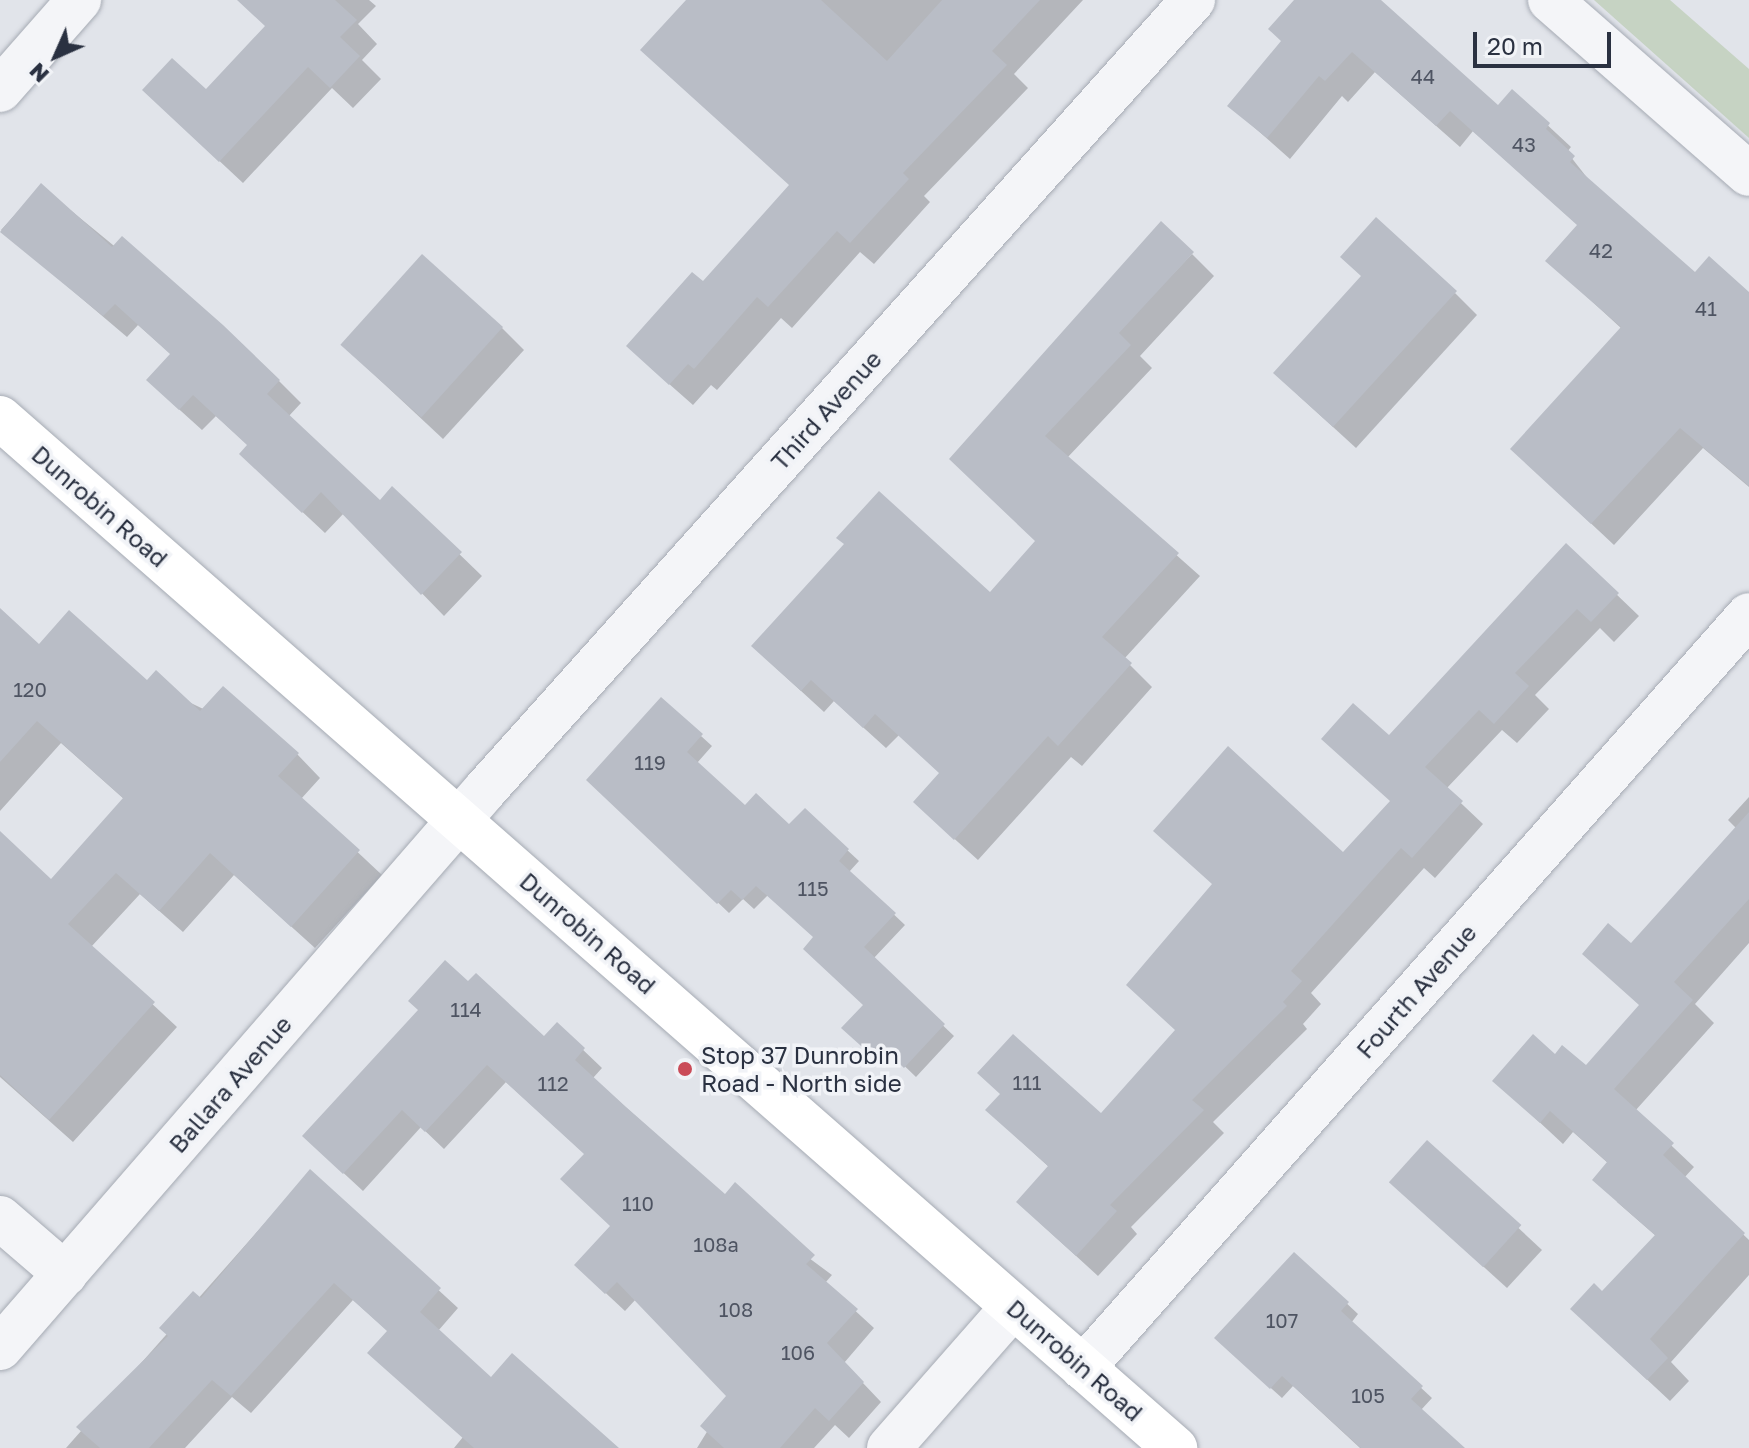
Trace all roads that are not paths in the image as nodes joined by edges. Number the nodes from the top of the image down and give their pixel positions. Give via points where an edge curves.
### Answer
1 (79, 0) edge
2 (1193, 0) edge
3 (1550, 0) edge
4 (0, 90) edge
5 (1749, 174) edge
6 (0, 418) edge
7 (1749, 615) edge
8 (459, 820) junction
9 (0, 1218) edge
10 (65, 1274) junction
11 (1013, 1307) junction
12 (0, 1348) edge
13 (1083, 1368) junction
14 (889, 1448) edge
15 (1175, 1448) edge

1 - 4 street
2 - 8 street, Third Avenue
3 - 5 street
6 - 8 street, Dunrobin Road
7 - 13 street, Fourth Avenue
8 - 10 street, Ballara Avenue
8 - 11 street, Dunrobin Road
9 - 10 street
10 - 12 street, Ballara Avenue
11 - 13 street, Dunrobin Road
11 - 14 street
13 - 15 street, Dunrobin Road

